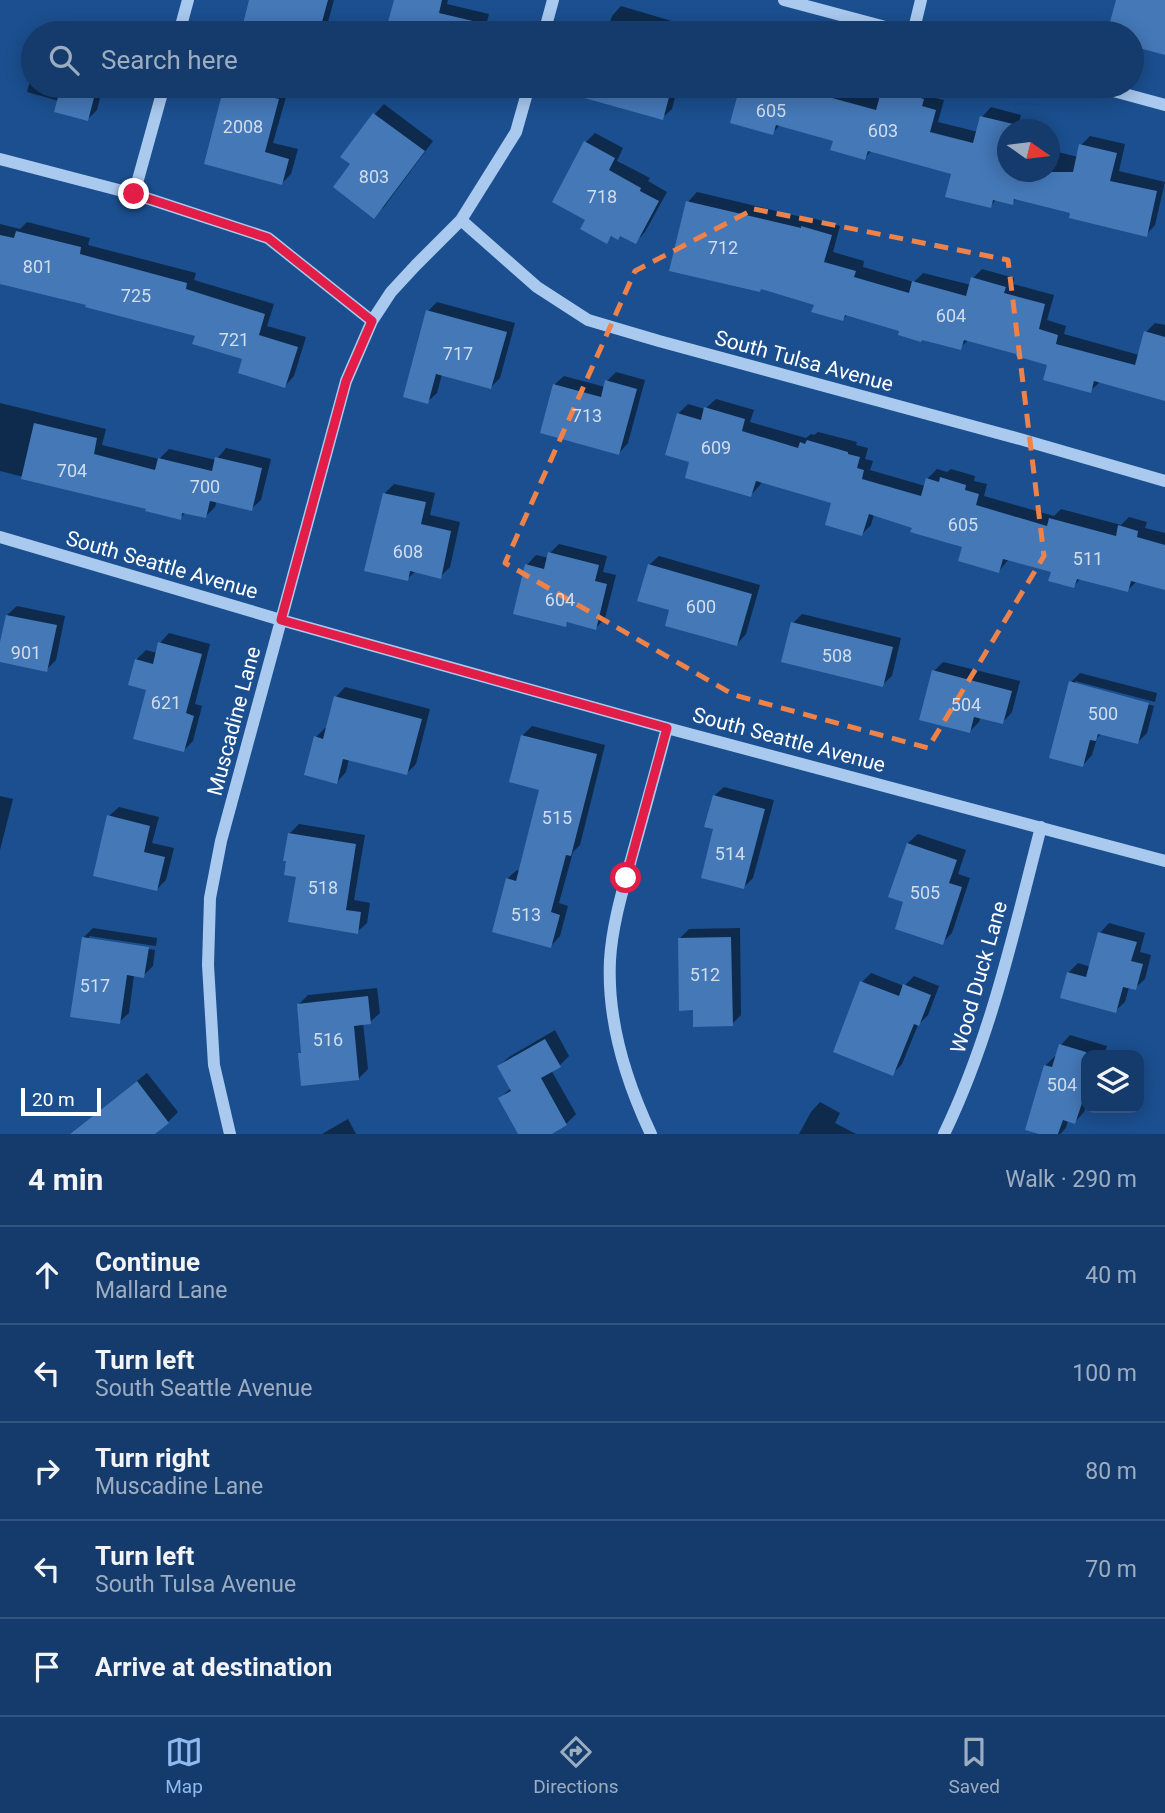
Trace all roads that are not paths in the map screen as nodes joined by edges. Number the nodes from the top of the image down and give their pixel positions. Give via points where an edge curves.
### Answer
1 (188, 0) edge
2 (553, 0) edge
3 (784, 0) edge
4 (921, 0) edge
5 (182, 21) edge
6 (547, 21) edge
7 (865, 21) edge
8 (915, 21) edge
9 (161, 98) edge
10 (526, 98) edge
11 (1137, 98) edge
12 (1165, 106) edge
13 (0, 159) edge
14 (134, 194) junction
15 (461, 220) junction
16 (372, 321) junction
17 (1165, 481) edge
18 (0, 537) edge
19 (281, 620) junction
20 (667, 728) junction
21 (1041, 827) junction
22 (1165, 861) edge
23 (230, 1134) edge
24 (651, 1134) edge
25 (944, 1134) edge

1 - 5 street
2 - 6 street
3 - 7 street
4 - 8 street
9 - 14 street
10 - 15 street, Muscadine Lane via 516,132
11 - 12 street
13 - 14 street
14 - 16 street via 268,238
15 - 16 street, Muscadine Lane via 391,292
15 - 17 street, South Tulsa Avenue via 537,287 588,320
16 - 19 street, Muscadine Lane via 346,381
18 - 19 street, South Seattle Avenue
19 - 20 street, South Seattle Avenue
19 - 23 street, Muscadine Lane via 221,841 211,898 208,965 214,1065
20 - 21 street, South Seattle Avenue
20 - 24 street via 626,878 610,959 619,1053
21 - 22 street, South Seattle Avenue
21 - 25 street, Wood Duck Lane via 986,1029

